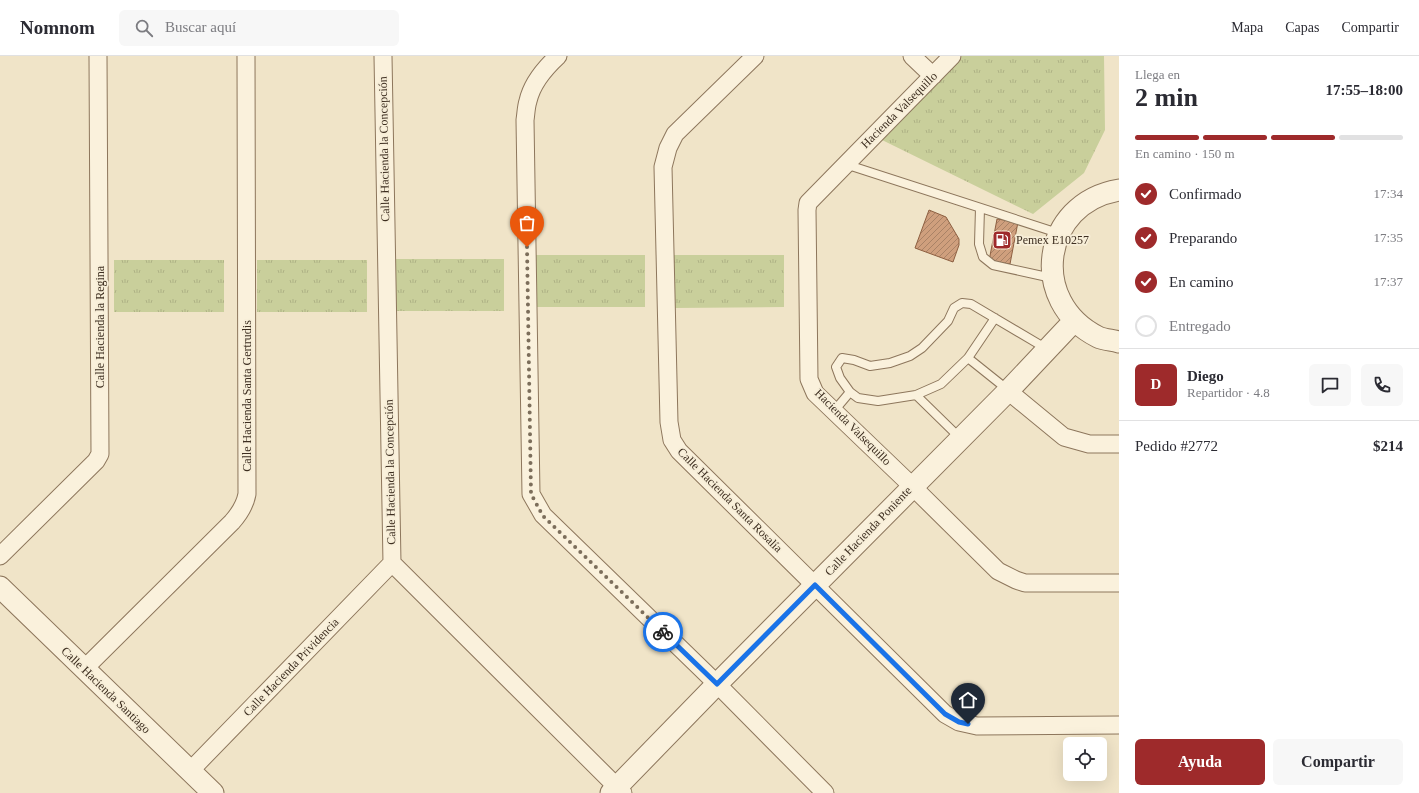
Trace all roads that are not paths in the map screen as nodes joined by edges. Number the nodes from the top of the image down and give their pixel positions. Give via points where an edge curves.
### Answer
1 (98, 56) edge
2 (246, 56) edge
3 (383, 56) edge
4 (558, 56) edge
5 (755, 56) edge
6 (912, 56) edge
7 (952, 56) edge
8 (933, 76) junction
9 (845, 164) junction
10 (1119, 190) edge
11 (980, 208) junction
12 (1058, 234) junction
13 (1052, 278) junction
14 (995, 318) junction
15 (1074, 321) junction
16 (1119, 342) edge
17 (1047, 349) junction
18 (968, 358) junction
19 (1008, 390) junction
20 (850, 392) junction
21 (916, 395) junction
22 (834, 412) junction
23 (960, 438) junction
24 (1119, 444) edge
25 (912, 486) junction
26 (0, 556) edge
27 (392, 563) junction
28 (1119, 583) edge
29 (815, 585) junction
30 (0, 587) edge
31 (84, 670) junction
32 (717, 684) junction
33 (1119, 725) edge
34 (190, 771) junction
35 (617, 791) edge
36 (213, 793) edge
37 (825, 793) edge

1 - 26 street, Calle Hacienda la Regina via 100,454 96,462
2 - 31 street, Calle Hacienda Santa Gertrudis via 245,502 232,522
3 - 27 street, Calle Hacienda la Concepción
4 - 32 street via 545,68 534,86 528,100 525,120 531,494 543,516
5 - 29 street, Calle Hacienda Santa Rosalía via 675,134 663,167 669,422 672,440 679,451
6 - 8 street
7 - 8 street, Hacienda Valsequillo
8 - 9 street, Hacienda Valsequillo
9 - 11 lane
9 - 22 street, Hacienda Valsequillo via 811,199 807,210 809,379 815,393
10 - 12 street via 1106,192 1086,201 1070,215
11 - 12 lane
11 - 13 lane via 979,244 983,257 993,265
12 - 13 street via 1052,254
13 - 15 street via 1060,301
14 - 17 lane
14 - 18 lane
14 - 20 lane via 971,304 962,303 954,308 948,321 922,348 910,356 870,366 842,358 836,367
15 - 16 street via 1099,338
15 - 17 street, Calle Hacienda Poniente
17 - 19 street, Calle Hacienda Poniente
18 - 19 lane
18 - 21 lane via 941,384
19 - 23 street, Calle Hacienda Poniente
19 - 24 street via 1064,437 1089,444
20 - 21 lane via 858,398 878,401
20 - 22 lane
21 - 23 lane
22 - 25 street, Hacienda Valsequillo
23 - 25 street, Calle Hacienda Poniente
25 - 28 street, Hacienda Valsequillo via 998,571 1016,580 1025,583
25 - 29 street, Calle Hacienda Poniente
27 - 34 street, Calle Hacienda Prividencia
27 - 35 street
29 - 32 street, Calle Hacienda Poniente
29 - 33 street, Calle Hacienda Santa Rosalía via 945,714 959,722 977,726
30 - 31 street, Calle Hacienda Santiago
31 - 34 street, Calle Hacienda Santiago
32 - 35 street, Calle Hacienda Poniente
32 - 37 street
34 - 36 street, Calle Hacienda Santiago

